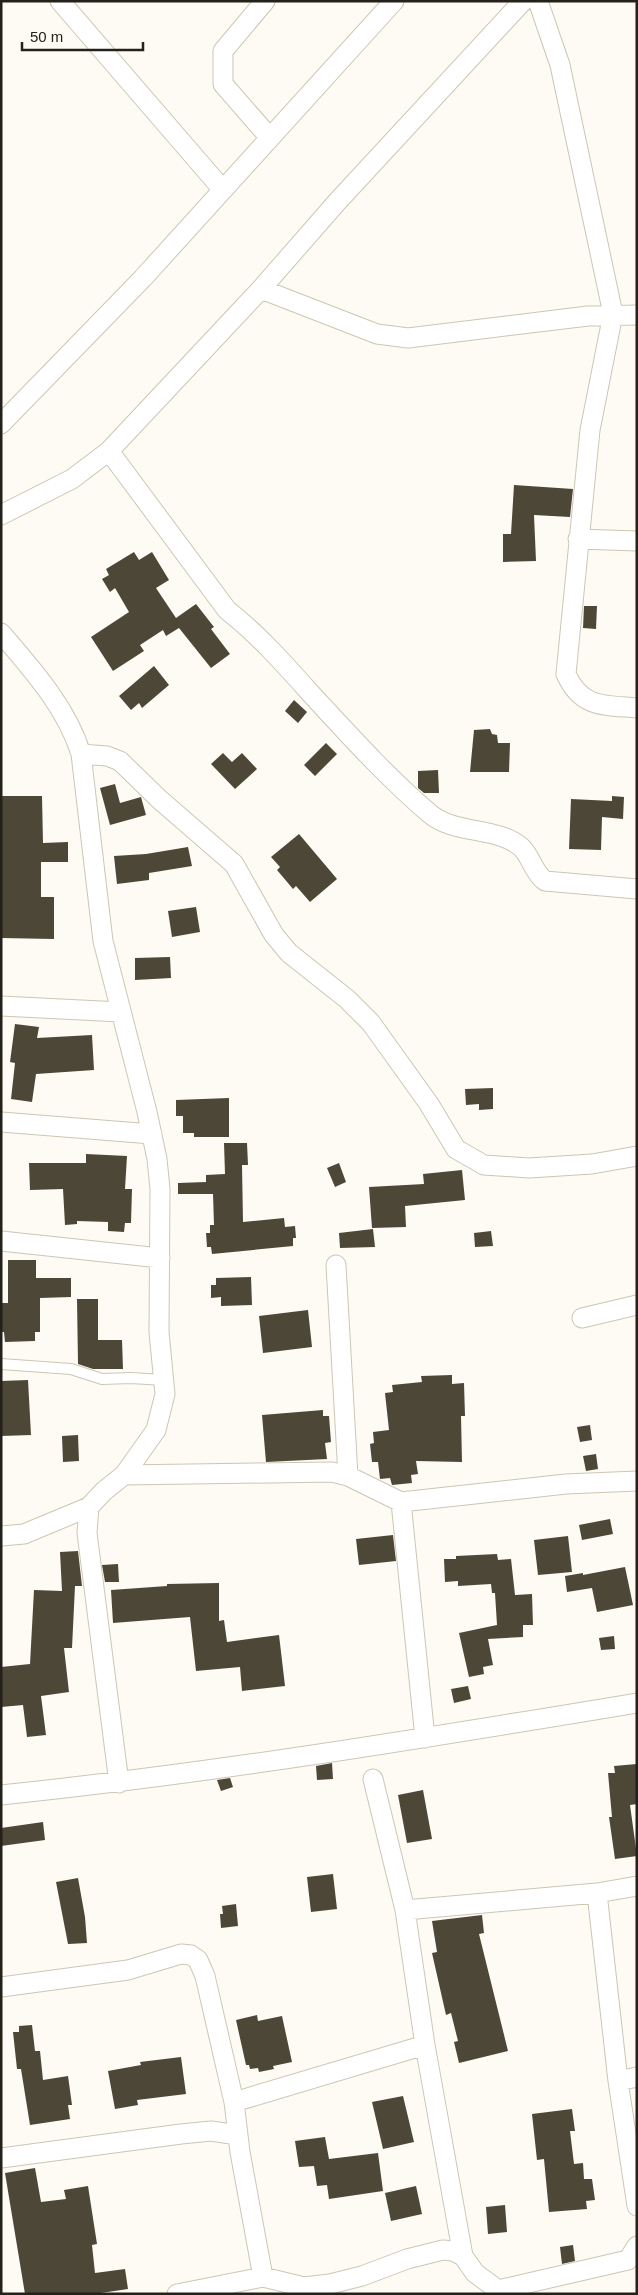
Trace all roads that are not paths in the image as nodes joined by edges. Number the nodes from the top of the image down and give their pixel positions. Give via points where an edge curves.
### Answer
1 (60, 1) edge
2 (265, 1) edge
3 (394, 1) edge
4 (522, 1) edge
5 (538, 1) edge
6 (270, 138) junction
7 (223, 190) junction
8 (260, 289) junction
9 (613, 314) junction
10 (637, 315) edge
11 (1, 424) edge
12 (109, 451) junction
13 (1, 515) edge
14 (578, 539) junction
15 (637, 541) edge
16 (1, 633) edge
17 (637, 708) edge
18 (80, 754) junction
19 (637, 889) edge
20 (1, 1006) edge
21 (121, 1012) junction
22 (1, 1122) edge
23 (152, 1134) junction
24 (637, 1156) edge
25 (1, 1242) edge
26 (160, 1258) junction
27 (336, 1265) dead end
28 (637, 1306) edge
29 (582, 1318) dead end
30 (1, 1364) edge
31 (164, 1380) junction
32 (124, 1474) junction
33 (348, 1476) junction
34 (637, 1481) edge
35 (401, 1502) junction
36 (89, 1507) junction
37 (1, 1536) edge
38 (637, 1703) edge
39 (425, 1738) junction
40 (373, 1778) dead end
41 (119, 1783) junction
42 (1, 1795) edge
43 (637, 1886) edge
44 (598, 1893) junction
45 (405, 1910) junction
46 (1, 1987) edge
47 (425, 2045) junction
48 (637, 2077) edge
49 (618, 2081) junction
50 (234, 2102) junction
51 (238, 2135) junction
52 (1, 2158) edge
53 (637, 2206) edge
54 (637, 2246) edge
55 (463, 2256) junction
56 (262, 2277) junction
57 (499, 2292) edge
58 (177, 2294) edge

1 - 7 street
2 - 6 street via 224,50 222,84
3 - 6 street
4 - 8 street
5 - 9 street via 560,65
6 - 7 street
7 - 11 street via 143,278
8 - 9 street via 378,334 408,338
8 - 12 street
9 - 10 street
9 - 14 street via 590,430
12 - 13 street via 72,479
12 - 19 street via 228,610 253,630 379,768 431,815 456,826 505,838 522,848 537,875 545,881
14 - 15 street
14 - 17 street via 566,674 573,691 597,704
16 - 18 street via 45,687 75,736
18 - 21 street via 100,924
18 - 24 street via 107,756 120,761 234,864 274,935 289,953 371,1023 429,1104 456,1149 484,1165 529,1168 592,1164
20 - 21 street
21 - 23 street
22 - 23 street
23 - 26 street via 160,1189
25 - 26 street
26 - 31 street via 159,1332
27 - 33 street
28 - 29 street
30 - 31 lane via 71,1369 102,1378
31 - 32 street via 165,1394 156,1430
32 - 33 street via 332,1472
32 - 36 street
33 - 35 street
34 - 35 street via 566,1484
35 - 39 street
36 - 37 street via 24,1534
36 - 41 street via 87,1533
38 - 39 street
39 - 41 street
40 - 45 street
41 - 42 street
43 - 44 street
44 - 45 street
44 - 49 street
45 - 47 street
46 - 50 street via 128,1970 182,1954 192,1955 205,1976
47 - 50 street
47 - 55 street
48 - 49 street
49 - 53 street
50 - 51 street
51 - 52 street via 211,2131 188,2133
51 - 56 street
54 - 57 street via 628,2260
55 - 56 street via 443,2250 362,2276 304,2287
55 - 57 street via 475,2273
56 - 58 street

